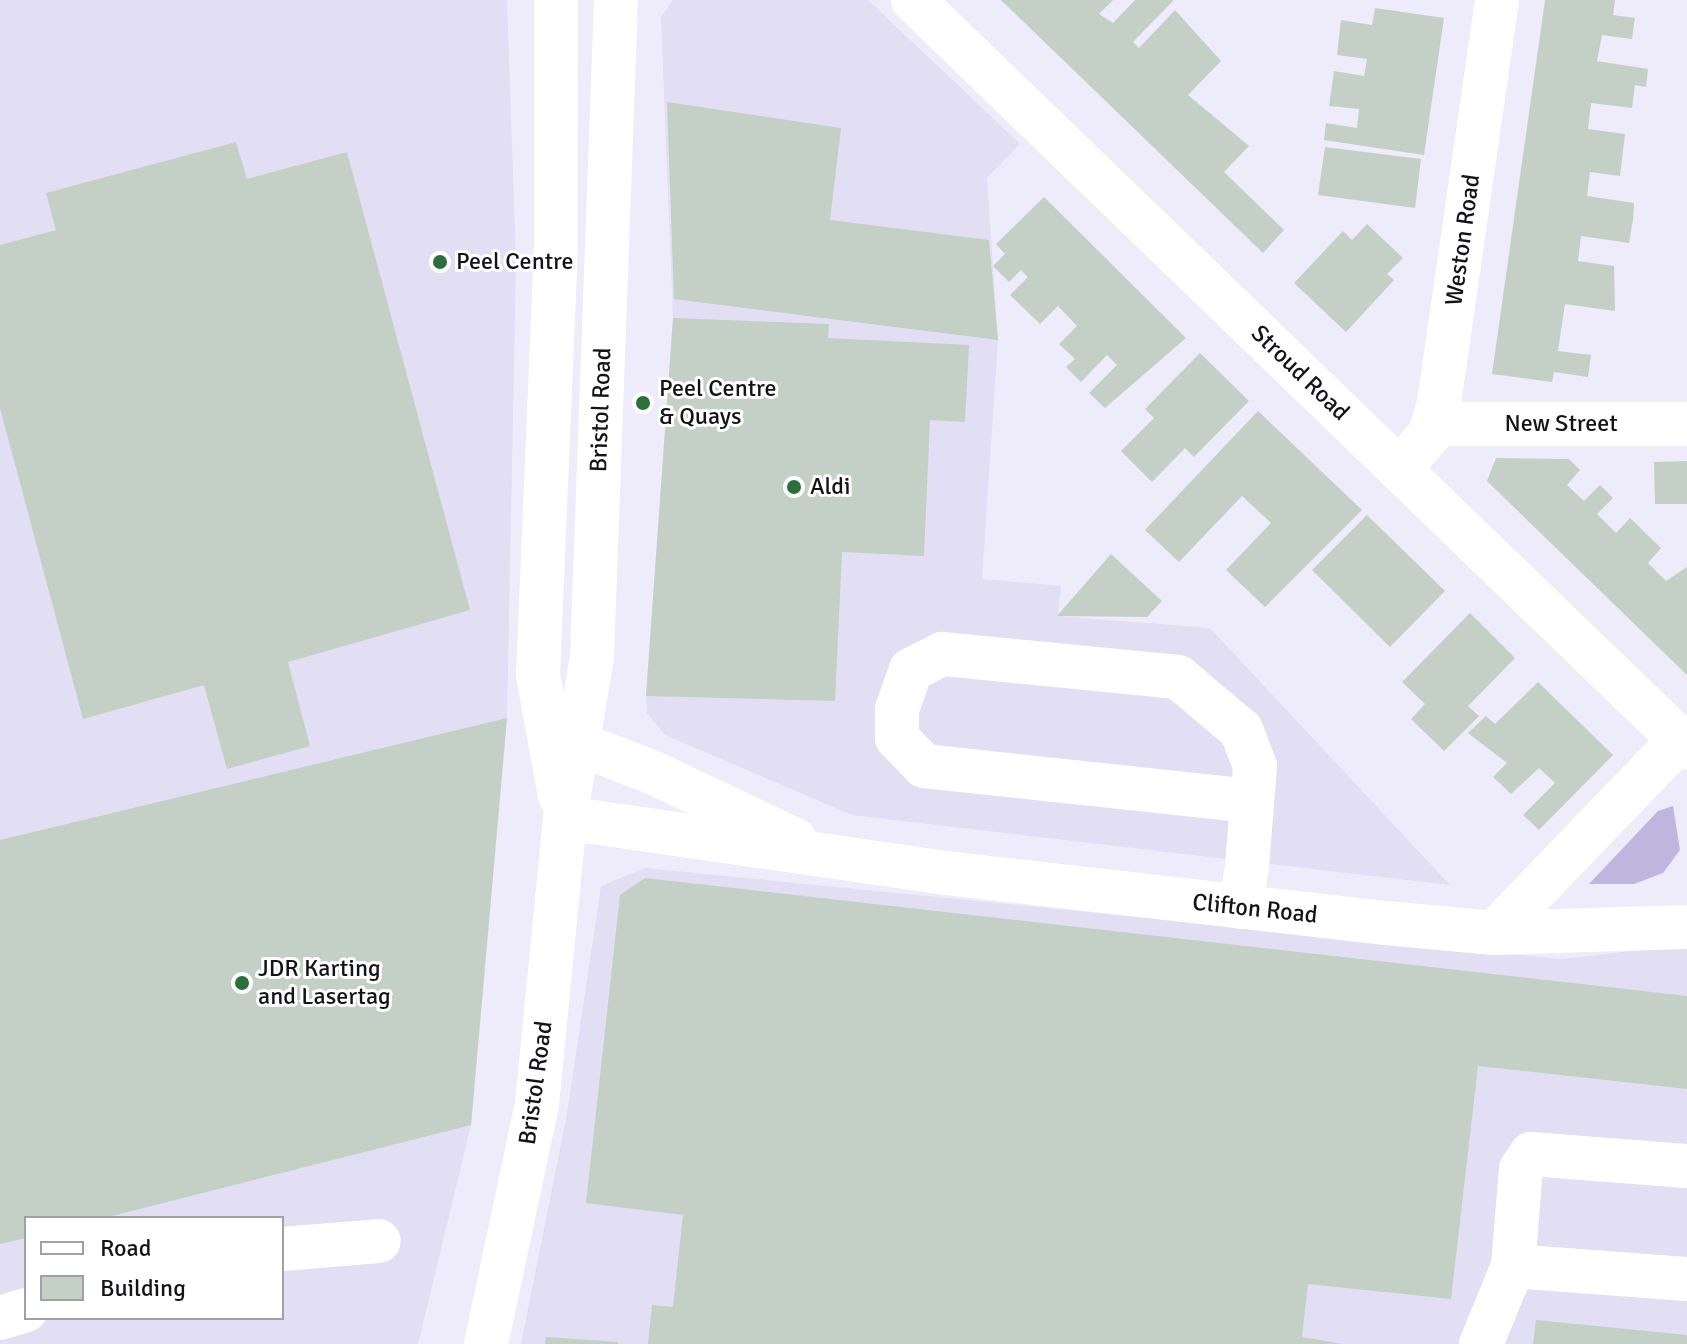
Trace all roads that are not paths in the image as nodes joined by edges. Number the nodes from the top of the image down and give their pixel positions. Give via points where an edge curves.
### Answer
1 (556, 0) edge
2 (616, 0) edge
3 (913, 0) edge
4 (1497, 0) edge
5 (1434, 424) junction
6 (1687, 424) edge
7 (1400, 468) junction
8 (564, 743) junction
9 (1683, 744) edge
10 (1252, 801) junction
11 (565, 818) junction
12 (826, 856) junction
13 (1241, 907) junction
14 (1687, 927) edge
15 (1494, 933) junction
16 (1687, 1166) edge
17 (379, 1241) dead end
18 (284, 1249) edge
19 (1513, 1266) junction
20 (1687, 1279) edge
21 (24, 1311) edge
22 (0, 1318) edge
23 (486, 1344) edge
24 (1481, 1344) edge

1 - 8 main road, Bristol Road via 556,246 538,675
2 - 8 main road, Bristol Road via 592,657
3 - 7 main road, Stroud Road
4 - 5 main road, Weston Road
5 - 6 main road, New Street
5 - 7 main road, Weston Road
7 - 9 main road, Stroud Road
8 - 11 main road, Bristol Road
8 - 12 main road, Clifton Road
9 - 15 main road
10 - 10 main road via 924,766 897,738 897,709 911,670 942,654 1178,677 1241,730 1255,766
10 - 13 main road
11 - 12 main road, Clifton Road
11 - 23 main road, Bristol Road via 537,1104
12 - 13 main road, Clifton Road
13 - 15 main road, Clifton Road
14 - 15 main road, Clifton Road
16 - 19 main road via 1531,1154 1521,1169
17 - 18 main road
19 - 20 main road
19 - 24 main road
21 - 22 main road

